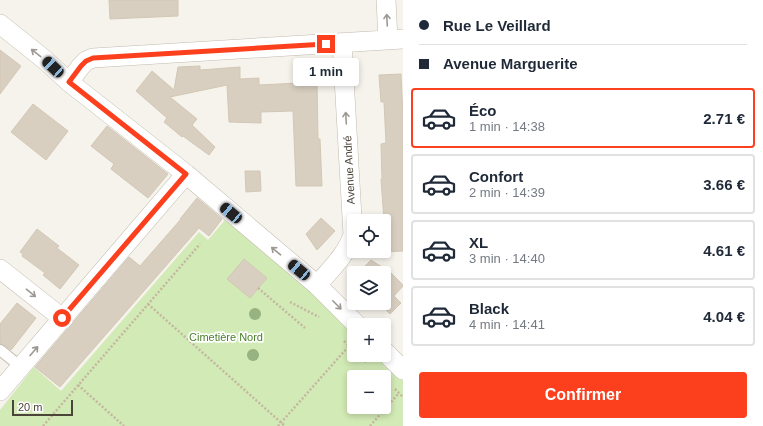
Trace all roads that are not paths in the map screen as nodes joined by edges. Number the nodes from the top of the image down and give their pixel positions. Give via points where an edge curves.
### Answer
1 (386, 0) edge
2 (0, 24) edge
3 (396, 39) edge
4 (342, 43) junction
5 (69, 82) junction
6 (186, 174) junction
7 (0, 269) edge
8 (317, 285) junction
9 (62, 318) junction
10 (350, 318) edge
11 (0, 350) edge
12 (391, 358) edge
13 (21, 366) junction
14 (403, 370) edge
15 (0, 391) edge

3 -> 1 street
5 -> 2 street
3 - 4 street
4 - 5 street via 93,58 81,66
8 -> 4 street, Avenue André via 340,260 353,235
5 - 6 street
8 -> 6 street
6 - 9 street
7 -> 9 street
8 -> 10 street
13 -> 9 street
11 - 13 lane
12 - 14 street
13 - 15 street

